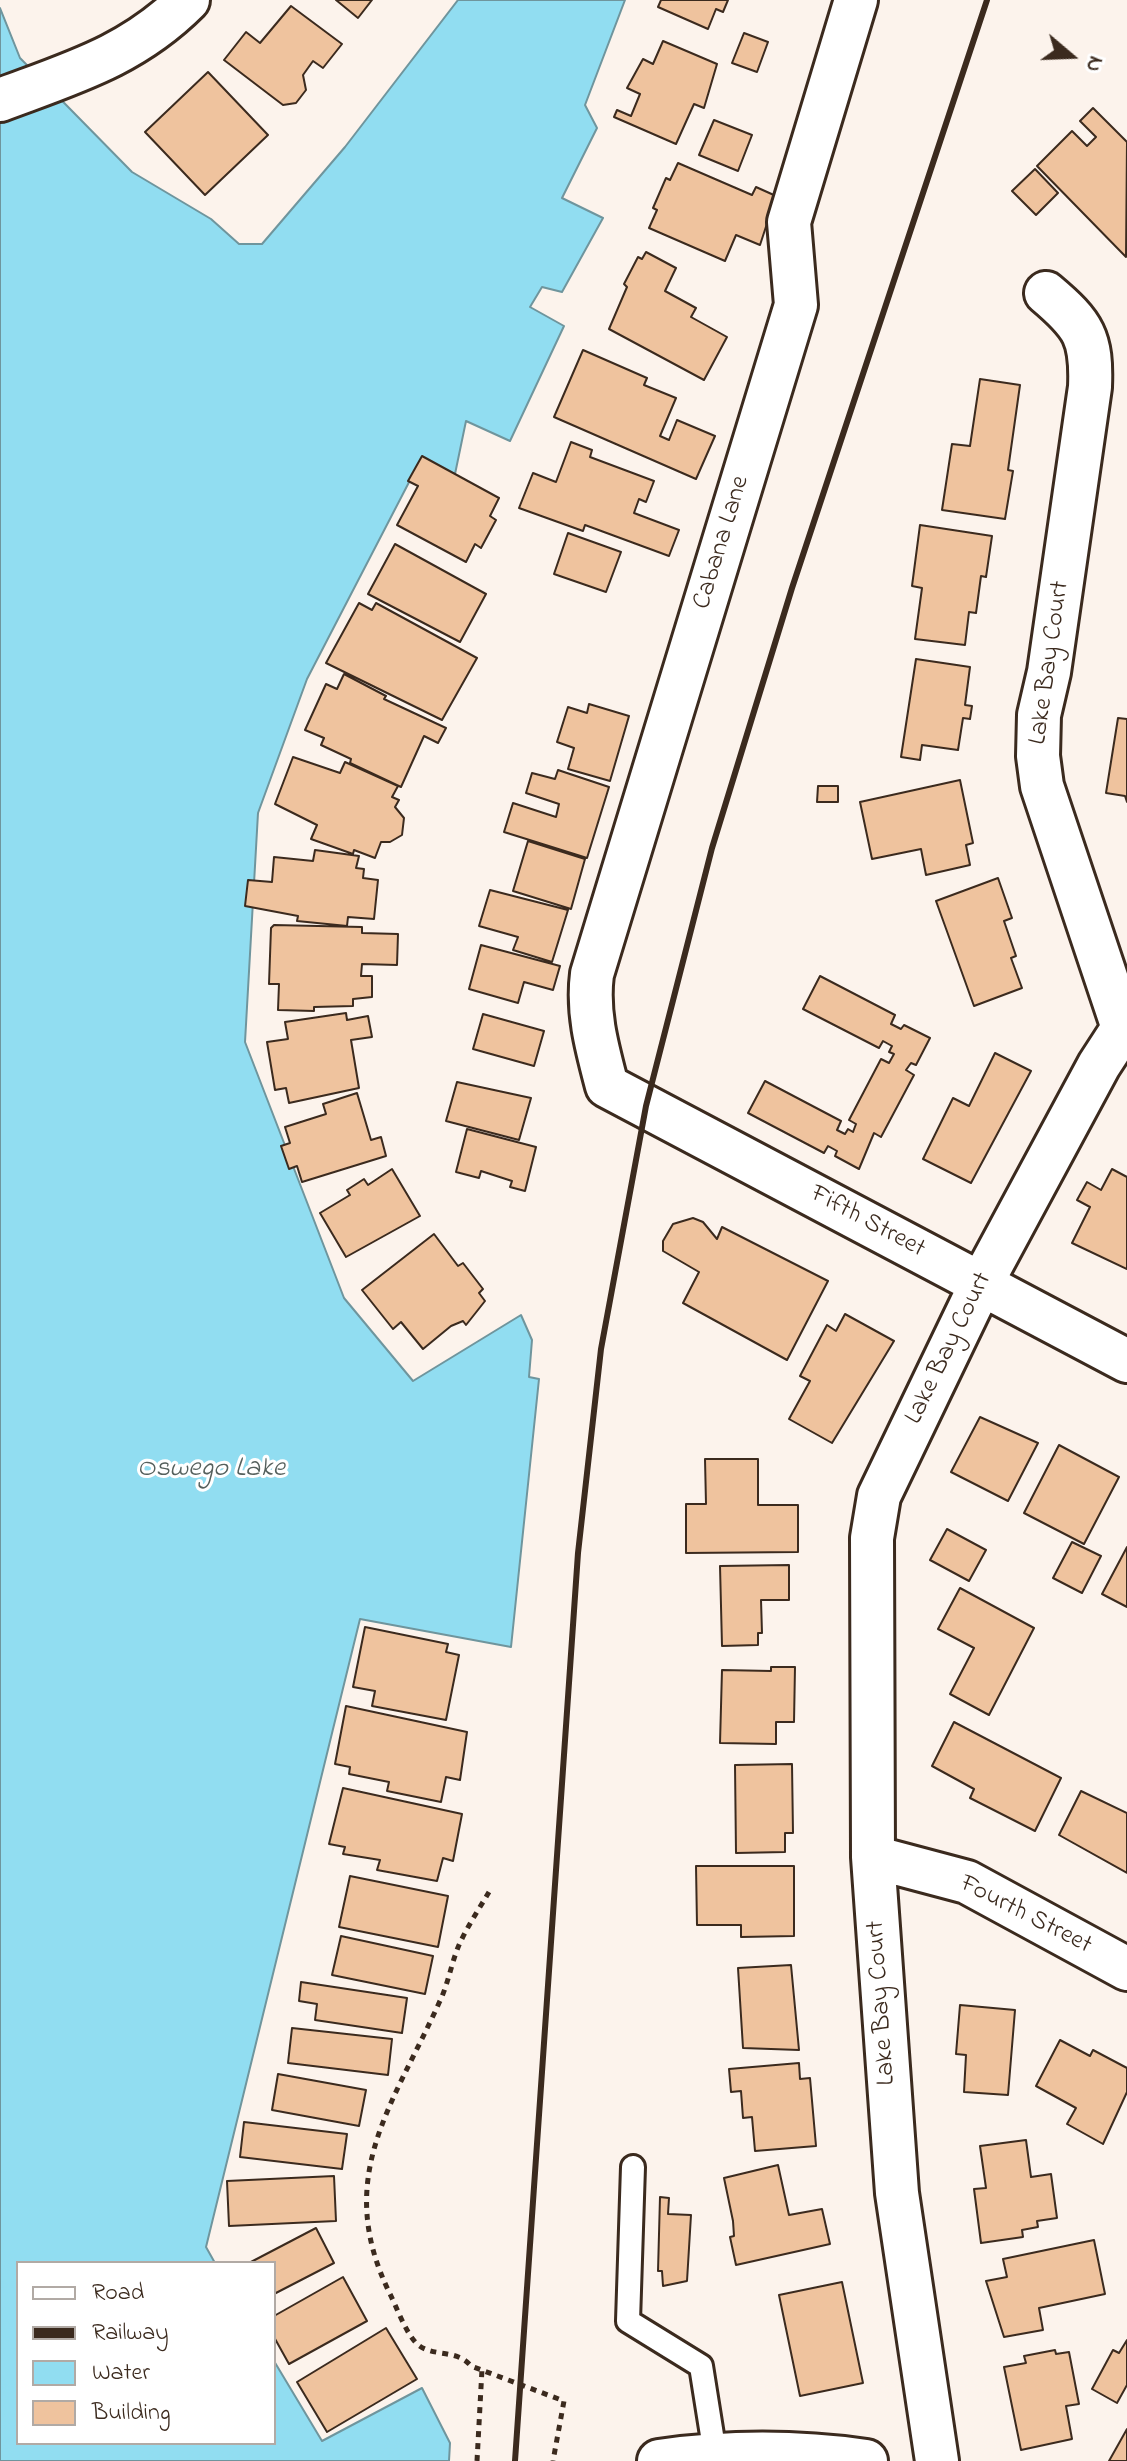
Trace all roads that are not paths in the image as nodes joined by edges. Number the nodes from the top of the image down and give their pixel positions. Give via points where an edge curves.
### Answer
1 (188, 0) edge
2 (856, 0) edge
3 (0, 100) edge
4 (1046, 293) dead end
5 (1125, 1028) edge
6 (607, 1086) joint
7 (981, 1284) junction
8 (1127, 1361) edge
9 (873, 1857) junction
10 (1127, 1969) edge
11 (633, 2167) dead end
12 (715, 2454) junction
13 (801, 2456) edge
14 (659, 2461) edge
15 (866, 2461) edge
16 (937, 2461) edge

1 - 3 street via 122,53
2 - 6 street, Cabana Lane via 789,222 796,305 592,974 590,1010
4 - 5 street, Lake Bay Court via 1089,340 1091,351 1090,387 1039,715 1038,756 1056,834
5 - 7 street, Lake Bay Court via 1099,1065
6 - 7 street, Fifth Street
7 - 8 street, Fifth Street
7 - 9 street, Lake Bay Court via 879,1496 872,1538
9 - 10 street, Fourth Street via 967,1882
9 - 16 street, Lake Bay Court via 897,2193
11 - 12 lane via 628,2321 701,2366
12 - 13 street
12 - 14 street
13 - 15 street

